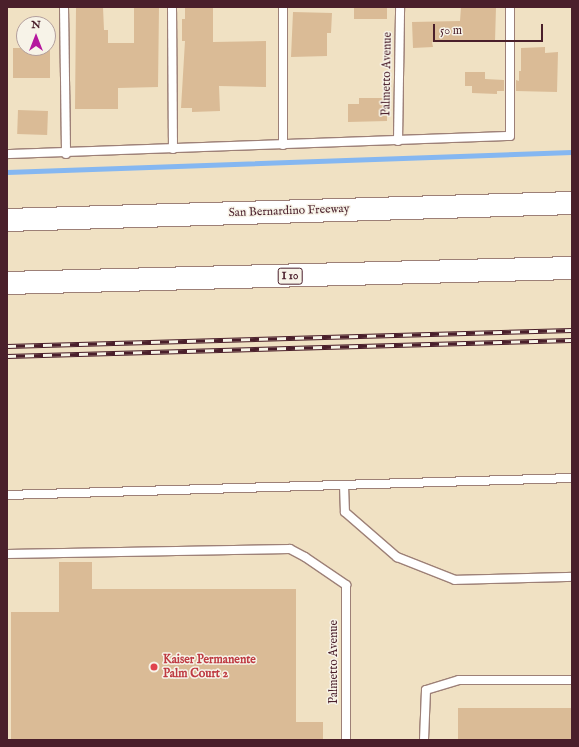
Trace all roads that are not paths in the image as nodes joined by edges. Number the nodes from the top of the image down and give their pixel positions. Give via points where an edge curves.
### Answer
1 (64, 7) edge
2 (172, 7) edge
3 (282, 7) edge
4 (400, 7) edge
5 (510, 7) edge
6 (398, 141) junction
7 (283, 145) junction
8 (173, 149) junction
9 (7, 154) edge
10 (66, 154) junction
11 (572, 203) edge
12 (7, 220) edge
13 (572, 268) edge
14 (7, 283) edge
15 (572, 478) edge
16 (344, 485) junction
17 (7, 495) edge
18 (7, 554) edge
19 (572, 577) edge
20 (572, 680) edge
21 (346, 740) edge
22 (424, 740) edge

1 - 10 lane
2 - 8 lane
3 - 7 lane
4 - 6 lane, Palmetto Avenue
5 - 6 lane via 510,136
6 - 7 lane
7 - 8 lane
8 - 10 lane
9 - 10 lane
11 - 12 highway, San Bernardino Freeway
13 - 14 highway, I 10
15 - 16 lane
16 - 17 lane
16 - 19 lane via 345,512 397,557 455,580
18 - 21 lane, Palmetto Avenue via 290,549 346,585
20 - 22 lane via 459,680 426,690

